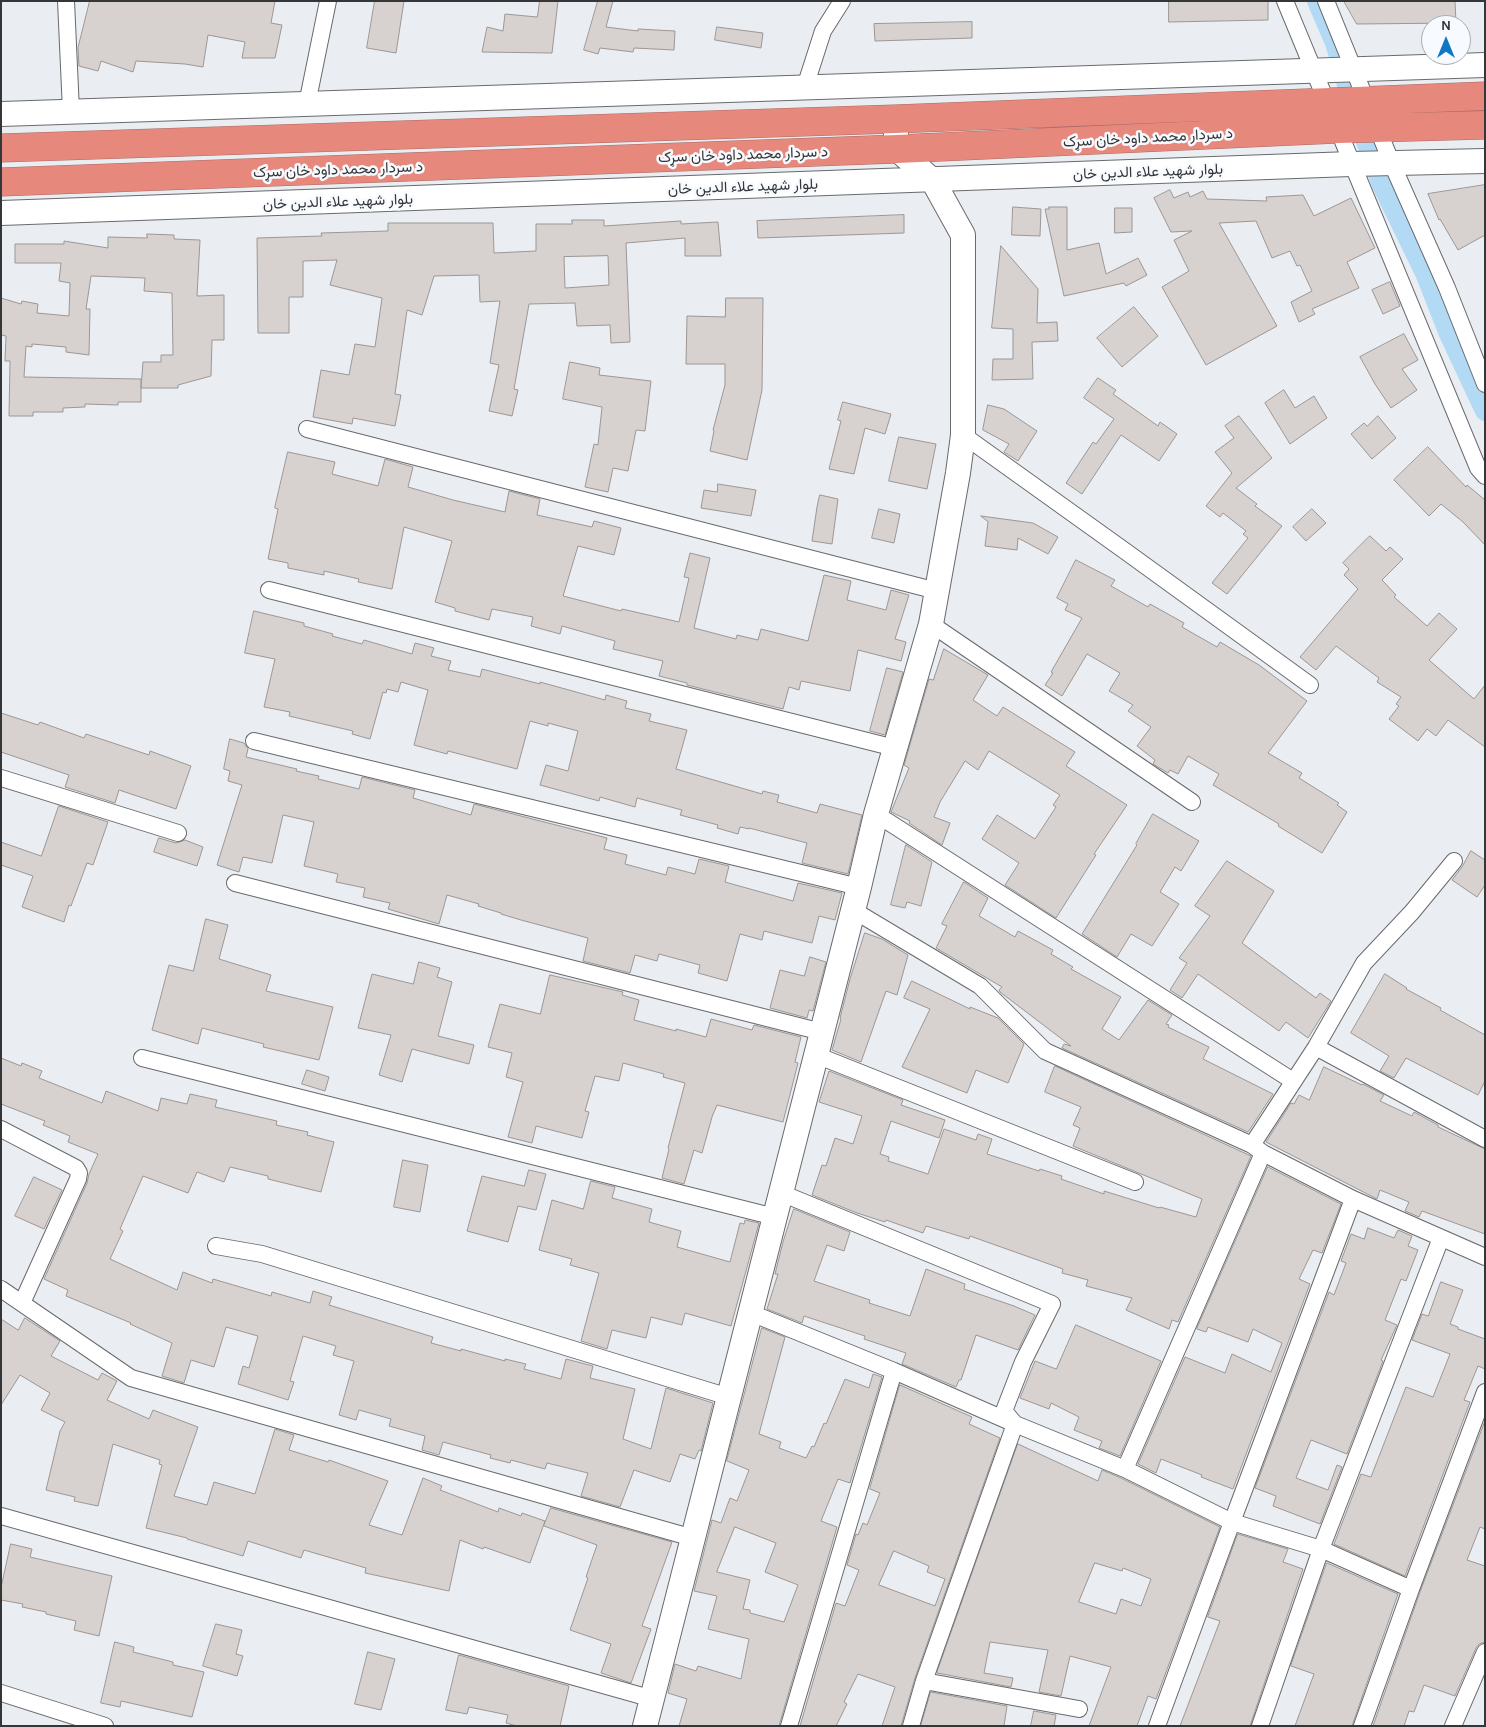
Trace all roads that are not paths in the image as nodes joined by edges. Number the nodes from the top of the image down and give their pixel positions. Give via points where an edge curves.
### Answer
1 (66, 1) edge
2 (328, 1) edge
3 (842, 1) edge
4 (1285, 1) edge
5 (1326, 1) edge
6 (1485, 65) edge
7 (1355, 69) junction
8 (1315, 71) junction
9 (805, 87) junction
10 (1485, 96) edge
11 (1367, 100) junction
12 (1328, 102) junction
13 (307, 104) junction
14 (71, 112) junction
15 (1, 114) edge
16 (894, 119) junction
17 (1485, 124) edge
18 (1378, 128) junction
19 (1338, 129) junction
20 (1, 148) edge
21 (898, 149) junction
22 (1485, 161) edge
23 (1351, 164) junction
24 (1392, 164) junction
25 (933, 181) junction
26 (1, 182) edge
27 (1, 214) edge
28 (1485, 384) edge
29 (307, 429) dead end
30 (963, 435) junction
31 (1485, 476) edge
32 (269, 590) dead end
33 (937, 591) junction
34 (931, 624) junction
35 (1310, 685) dead end
36 (254, 741) dead end
37 (895, 748) junction
38 (1, 778) edge
39 (1192, 802) dead end
40 (876, 814) junction
41 (178, 833) dead end
42 (1454, 861) dead end
43 (235, 883) dead end
44 (859, 886) junction
45 (853, 910) junction
46 (819, 1044) junction
47 (1316, 1047) junction
48 (142, 1058) dead end
49 (1293, 1081) junction
50 (1, 1129) edge
51 (1485, 1138) edge
52 (1258, 1149) junction
53 (1135, 1182) dead end
54 (781, 1193) junction
55 (1354, 1199) junction
56 (775, 1217) junction
57 (1441, 1238) junction
58 (216, 1246) dead end
59 (1485, 1257) edge
60 (1, 1289) edge
61 (22, 1303) junction
62 (751, 1313) junction
63 (894, 1371) junction
64 (1485, 1392) edge
65 (729, 1398) junction
66 (1015, 1424) junction
67 (1125, 1469) junction
68 (1, 1516) edge
69 (1232, 1522) junction
70 (693, 1538) junction
71 (1322, 1549) junction
72 (1411, 1589) junction
73 (1485, 1652) edge
74 (924, 1681) junction
75 (1, 1693) edge
76 (652, 1699) junction
77 (1079, 1709) dead end
78 (105, 1726) edge
79 (645, 1726) edge
80 (789, 1726) edge
81 (911, 1726) edge
82 (1157, 1726) edge
83 (1260, 1726) edge
84 (1362, 1726) edge
85 (1453, 1726) edge

1 - 14 street
2 - 13 street
3 - 9 street via 823,32
4 - 8 street
5 - 7 street
6 - 7 street
7 - 8 street
7 - 11 street
8 - 9 street
8 - 12 street
9 - 13 street
10 - 11 highway, د سردار محمد داود خان سړک
11 - 12 highway, د سردار محمد داود خان سړک
11 - 18 street
12 - 16 highway, د سردار محمد داود خان سړک
12 - 19 street
13 - 14 street
14 - 15 street
16 - 20 highway, د سردار محمد داود خان سړک
16 - 21 street
17 - 18 highway, د سردار محمد داود خان سړک
18 - 19 highway, د سردار محمد داود خان سړک
18 - 24 street
19 - 21 highway, د سردار محمد داود خان سړک
19 - 23 street
21 - 25 street
21 - 26 highway, د سردار محمد داود خان سړک
22 - 24 street, بلوار شهید علاء الدین خان
23 - 24 street, بلوار شهید علاء الدین خان
23 - 25 street, بلوار شهید علاء الدین خان
23 - 31 street via 1478,468
24 - 28 street
25 - 27 street, بلوار شهید علاء الدین خان
25 - 30 street via 963,235
29 - 33 street
30 - 33 street
30 - 35 street
32 - 37 street
33 - 34 street
34 - 37 street
34 - 39 street
36 - 44 street
37 - 40 street
38 - 41 street
40 - 44 street
40 - 49 street
42 - 47 street via 1364,963
43 - 46 street
44 - 45 street
45 - 46 street
45 - 52 street via 980,986 1045,1051
46 - 53 street
46 - 54 street
47 - 49 street
47 - 51 street
48 - 56 street
49 - 52 street
50 - 61 street via 79,1172
52 - 55 street
52 - 67 street
54 - 56 street
54 - 66 street via 1052,1304 1023,1362 1004,1411
55 - 57 street
55 - 69 street
56 - 62 street
57 - 59 street
57 - 71 street
58 - 65 street via 262,1254
60 - 61 street
61 - 70 street via 131,1378
62 - 63 street
62 - 65 street
63 - 66 street
63 - 80 street
64 - 72 street
65 - 70 street
66 - 67 street
66 - 74 street
67 - 69 street
68 - 76 street
69 - 71 street
69 - 82 street
70 - 76 street
71 - 72 street
71 - 83 street
72 - 84 street
73 - 85 street
74 - 77 street
74 - 81 street
75 - 78 street
76 - 79 street

